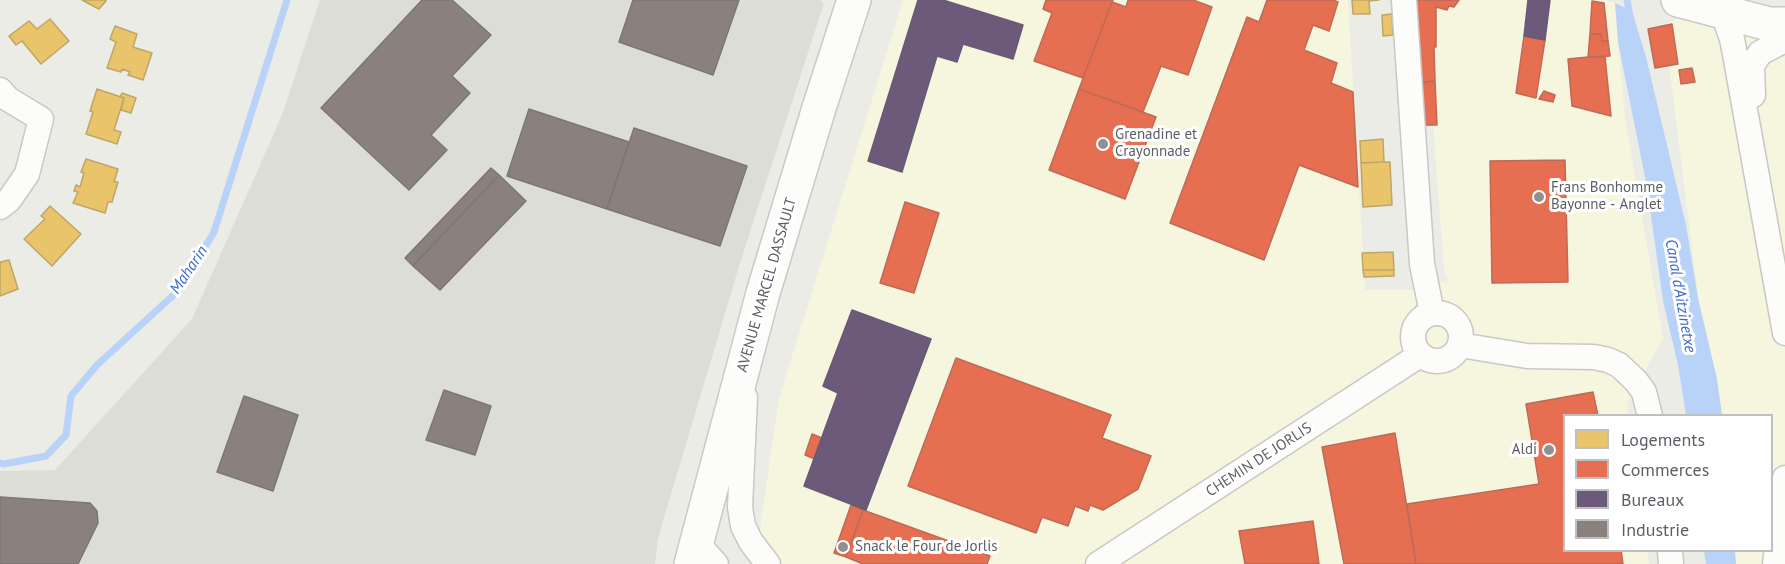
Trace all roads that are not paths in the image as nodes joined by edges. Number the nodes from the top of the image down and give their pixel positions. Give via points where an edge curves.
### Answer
1 (1404, 0) edge
2 (1678, 0) edge
3 (856, 3) edge
4 (1785, 5) edge
5 (1722, 10) junction
6 (1785, 24) edge
7 (1785, 40) edge
8 (0, 90) edge
9 (1756, 166) junction
10 (0, 207) edge
11 (1432, 313) junction
12 (1785, 333) edge
13 (1460, 345) junction
14 (1420, 355) junction
15 (746, 357) junction
16 (1650, 414) edge
17 (1785, 478) edge
18 (701, 557) edge
19 (768, 564) edge
20 (1098, 564) edge
21 (1775, 564) edge

1 - 11 street via 1422,264
2 - 5 main road
3 - 15 main road, AVENUE MARCEL DASSAULT via 819,108
4 - 5 main road
5 - 6 main road via 1769,24
5 - 9 street via 1732,39
7 - 9 street via 1760,53 1752,66
8 - 10 street via 41,119 27,174
9 - 12 street
11 - 13 street via 1449,315 1456,321
11 - 14 street via 1422,317 1412,336
13 - 14 street via 1448,359 1429,360
13 - 16 street via 1527,356 1608,360 1636,381 1644,392
14 - 20 street, CHEMIN DE JORLIS
15 - 18 main road, AVENUE MARCEL DASSAULT
15 - 19 street via 740,507 743,526
17 - 21 street

